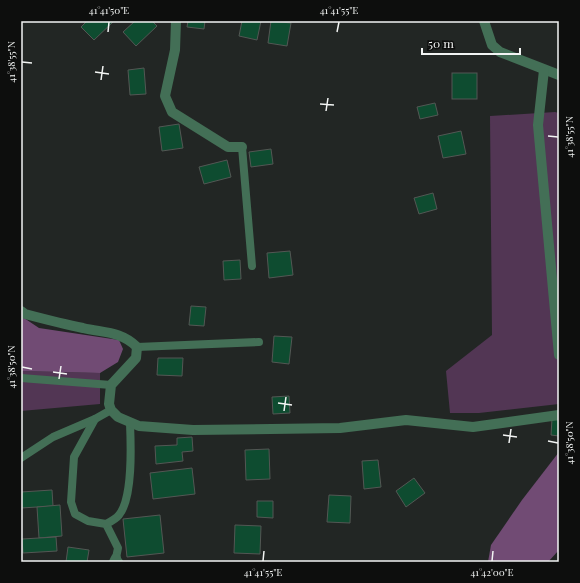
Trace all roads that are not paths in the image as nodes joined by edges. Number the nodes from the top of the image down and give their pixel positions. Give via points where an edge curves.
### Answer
1 (176, 21) edge
2 (484, 21) edge
3 (544, 70) junction
4 (559, 76) edge
5 (242, 147) joint
6 (252, 266) dead end
7 (21, 311) edge
8 (259, 342) dead end
9 (137, 347) junction
10 (559, 355) edge
11 (21, 378) edge
12 (111, 385) junction
13 (111, 410) junction
14 (559, 416) edge
15 (95, 419) junction
16 (130, 423) junction
17 (21, 458) edge
18 (106, 524) junction
19 (116, 561) edge

1 - 5 street via 175,50 165,96 172,112 228,147
2 - 3 street via 492,45 500,52
3 - 4 street
3 - 10 street via 538,125
5 - 6 lane
7 - 9 street via 83,329 116,334 130,340
8 - 9 lane
9 - 12 street via 136,358
11 - 12 lane
12 - 13 street
13 - 15 lane
13 - 16 street
14 - 16 street via 473,427 406,420 340,428 193,430
15 - 17 lane via 53,437
15 - 18 lane via 74,457 72,502 75,514 88,521
16 - 18 lane via 132,460 125,506 118,517
18 - 19 lane via 118,548

